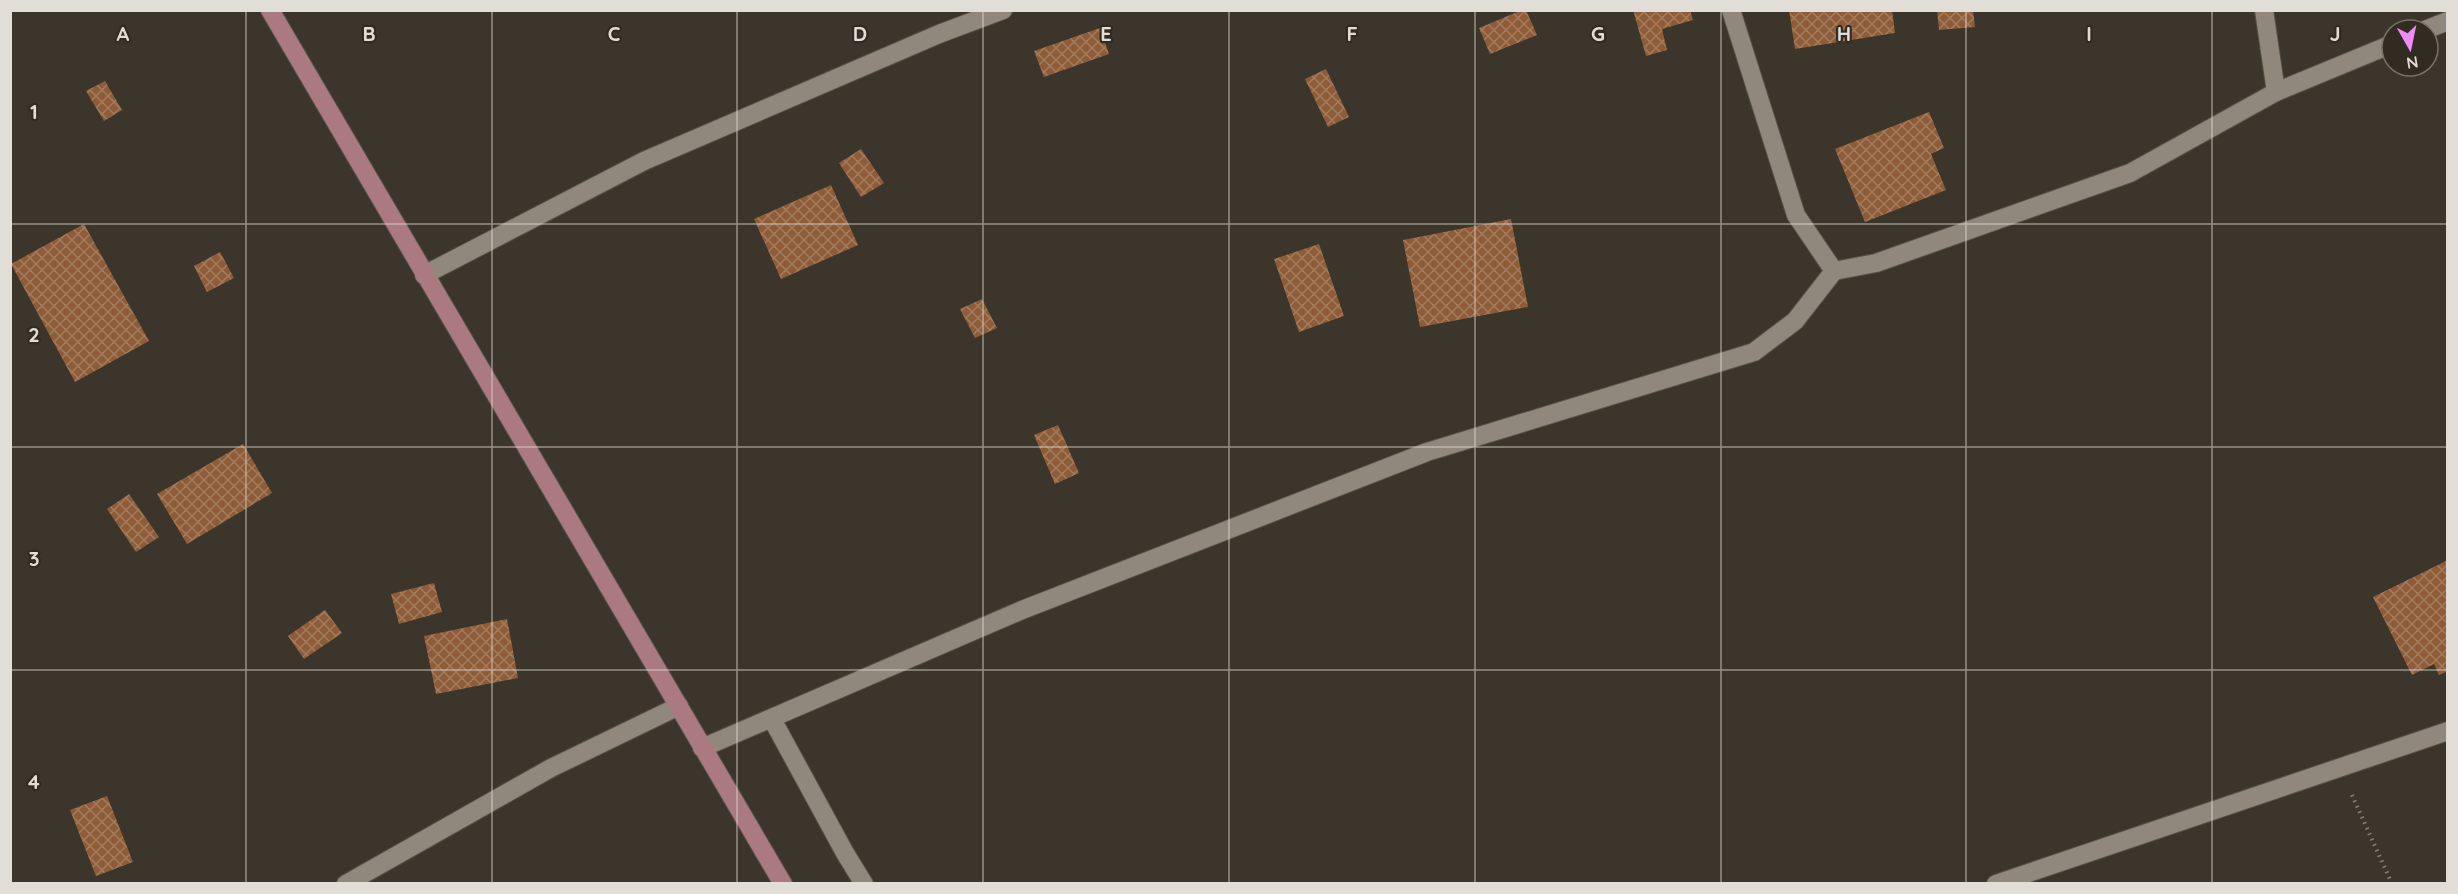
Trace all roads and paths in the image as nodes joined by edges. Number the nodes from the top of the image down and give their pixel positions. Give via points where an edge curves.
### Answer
1 (270, 10) edge
2 (1003, 10) edge
3 (1731, 10) edge
4 (2264, 10) edge
5 (2380, 49) edge
6 (2276, 92) junction
7 (1834, 271) junction
8 (424, 275) junction
9 (679, 706) junction
10 (772, 718) junction
11 (2448, 730) edge
12 (702, 748) junction
13 (2339, 767) junction
14 (346, 884) edge
15 (783, 884) edge
16 (864, 884) edge
17 (1996, 884) edge
18 (2392, 884) edge

1 - 8 street
2 - 8 street via 644,161
3 - 7 street via 1796,215
4 - 6 street
5 - 6 street
6 - 7 street via 2130,173 1876,263
7 - 10 street via 1795,321 1754,351 1427,452 1022,610
8 - 9 street
9 - 12 street
9 - 14 street via 551,768
10 - 12 street
10 - 16 street
11 - 13 street
12 - 15 street
13 - 17 street
13 - 18 path

